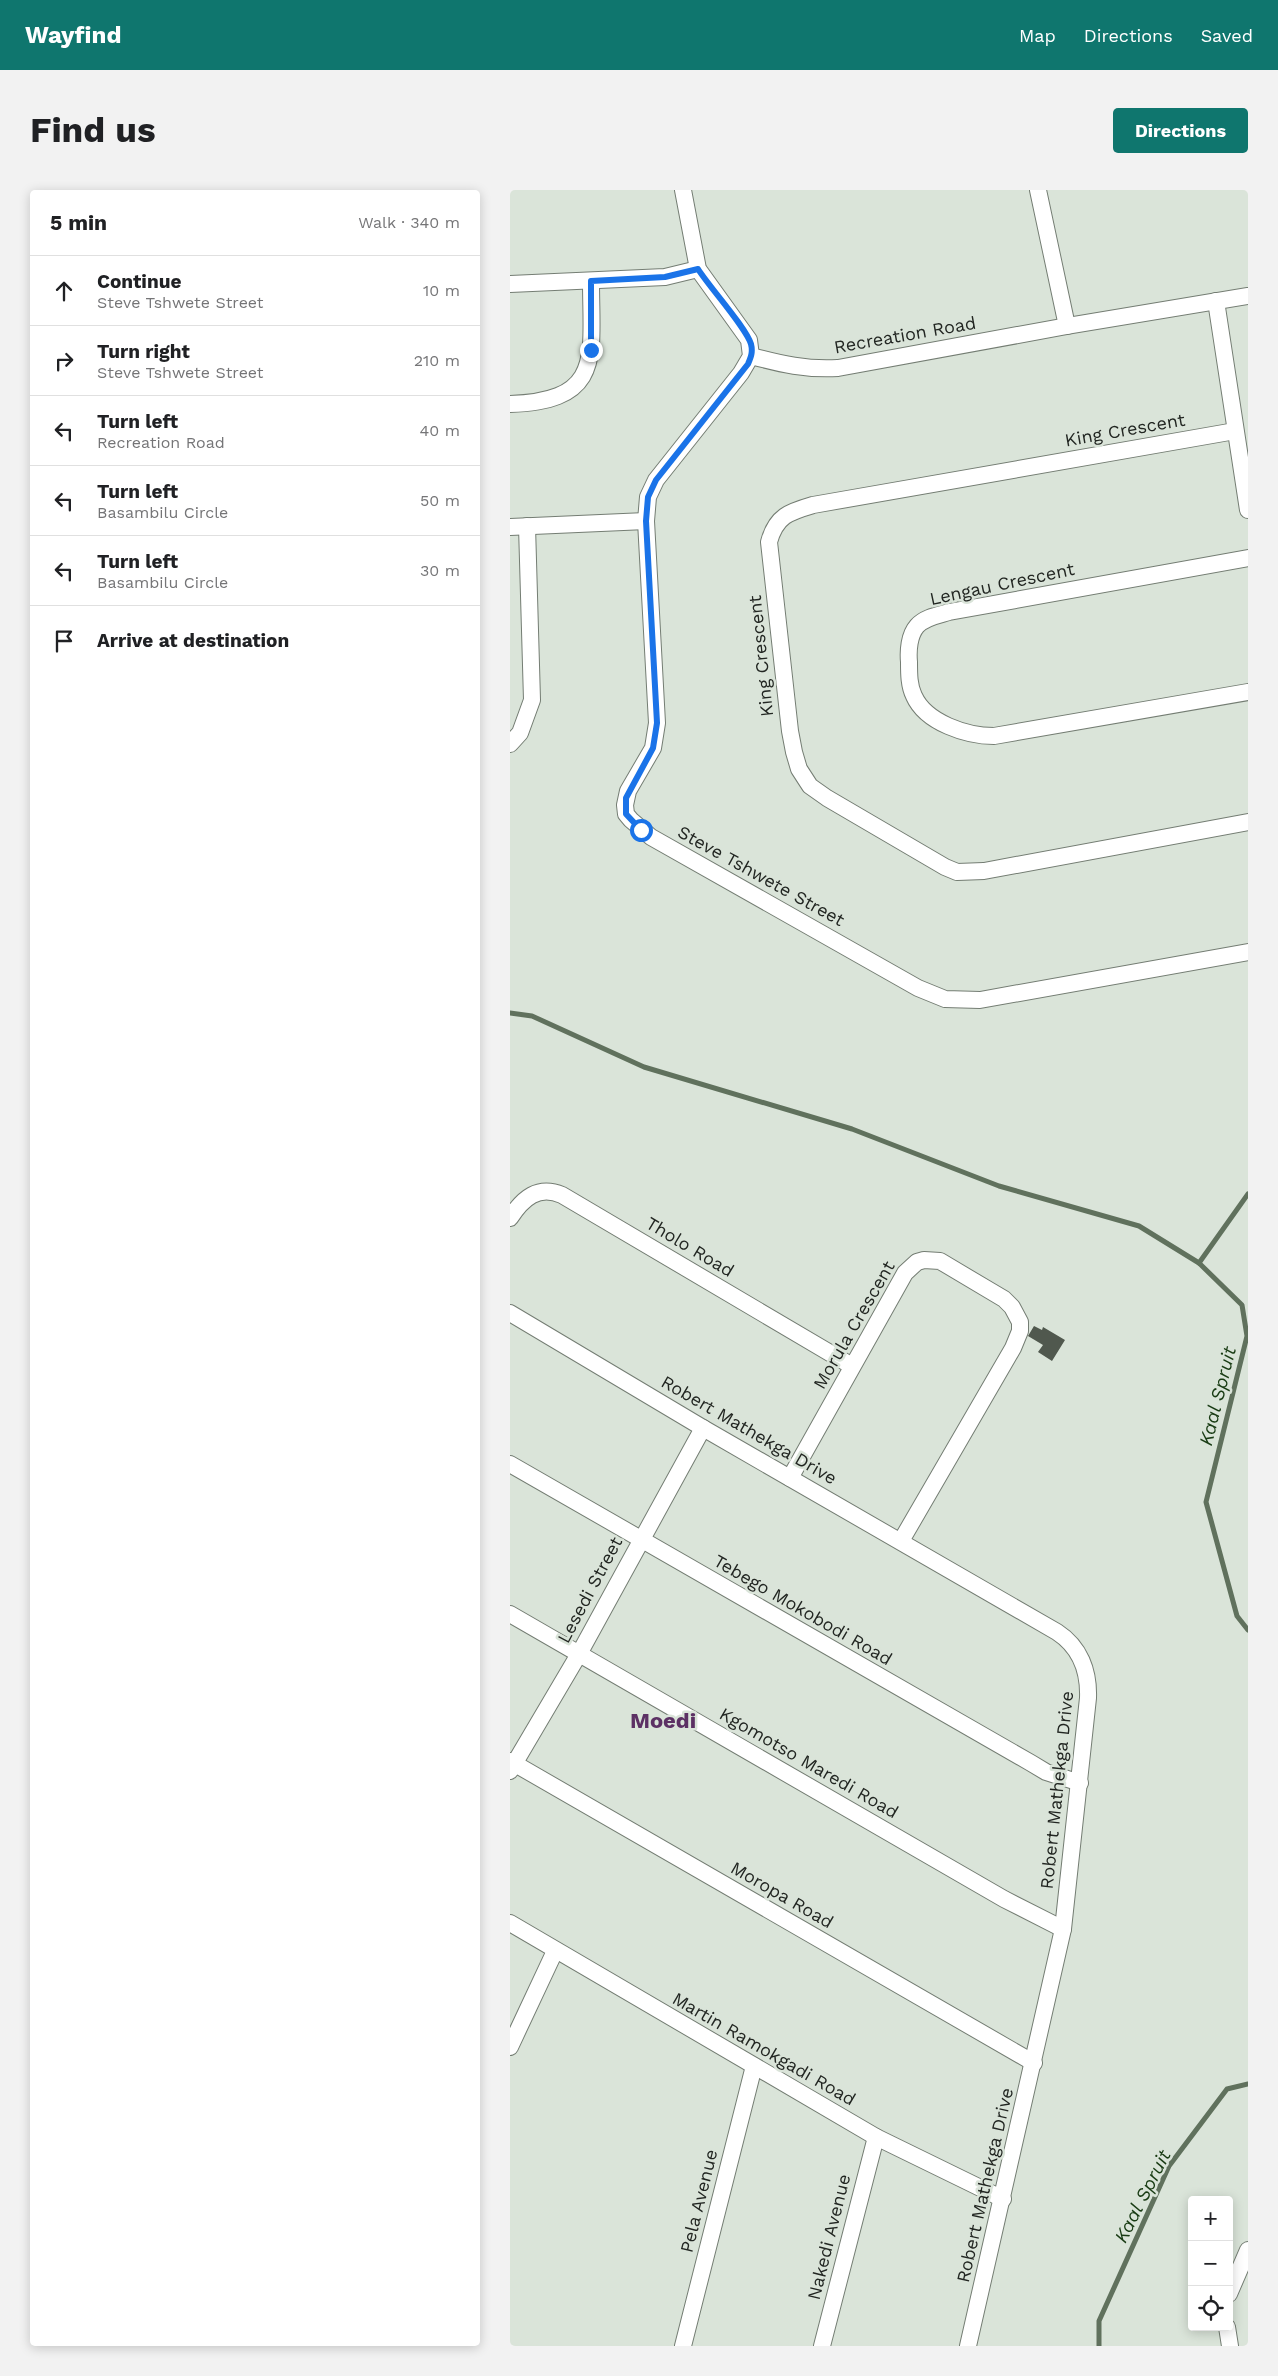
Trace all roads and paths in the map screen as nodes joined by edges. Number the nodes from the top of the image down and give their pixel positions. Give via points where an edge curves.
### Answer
1 (683, 190) edge
2 (1038, 190) edge
3 (698, 269) junction
4 (591, 281) junction
5 (510, 284) edge
6 (1248, 296) edge
7 (1216, 301) junction
8 (1067, 326) junction
9 (751, 356) junction
10 (510, 404) edge
11 (1235, 431) junction
12 (1248, 510) edge
13 (646, 521) junction
14 (526, 526) junction
15 (510, 527) edge
16 (1248, 558) edge
17 (1248, 692) edge
18 (511, 744) edge
19 (1248, 822) edge
20 (1248, 952) edge
21 (510, 1218) edge
22 (510, 1313) edge
23 (852, 1366) junction
24 (703, 1428) junction
25 (510, 1464) edge
26 (790, 1478) junction
27 (640, 1540) junction
28 (901, 1541) junction
29 (510, 1614) edge
30 (579, 1654) junction
31 (511, 1765) edge
32 (1080, 1783) junction
33 (510, 1923) edge
34 (1063, 1929) junction
35 (555, 1951) junction
36 (510, 2047) edge
37 (1034, 2063) junction
38 (754, 2066) junction
39 (876, 2137) junction
40 (1003, 2199) junction
41 (1248, 2250) edge
42 (1232, 2286) edge
43 (1228, 2331) edge
44 (683, 2346) edge
45 (822, 2346) edge
46 (968, 2346) edge
47 (1230, 2346) edge

1 - 3 street
2 - 8 street
3 - 4 street via 665,277
3 - 9 street via 749,340
4 - 5 street
4 - 10 street via 591,350 584,373 560,397 533,404
6 - 7 street, Recreation Road
7 - 8 street, Recreation Road
7 - 11 street
8 - 9 street, Recreation Road via 838,368 816,370
9 - 13 street, Steve Tshwete Street via 656,480 648,497
11 - 12 street
11 - 19 street, King Crescent via 813,505 787,514 773,529 770,542 790,731 799,769 810,786 827,798 957,872 984,871
13 - 14 street
13 - 20 street, Steve Tshwete Street via 657,723 653,748 628,791 625,805 626,814 641,830 918,988 945,999 980,1000
14 - 15 street
14 - 18 street via 532,700 520,733
16 - 17 street, Lengau Crescent via 949,612 916,626 908,649 910,682 914,697 923,708 933,717 964,732 982,736
21 - 23 street, Tholo Road via 521,1203 536,1193 549,1191 562,1195
22 - 24 street, Robert Mathekga Drive
23 - 26 street, Morula Crescent
23 - 28 street, Morula Crescent via 906,1273 924,1260 940,1261 1004,1299 1012,1306 1020,1322 1013,1348
24 - 26 street, Robert Mathekga Drive
24 - 27 street, Lesedi Street
25 - 27 street, Tebego Mokobodi Road
26 - 28 street, Robert Mathekga Drive
27 - 30 street, Lesedi Street
27 - 32 street, Tebego Mokobodi Road via 1031,1764
28 - 32 street, Robert Mathekga Drive via 1074,1645 1084,1665 1088,1687
29 - 30 street, Kgomotso Maredi Road
30 - 31 street, Lesedi Street
30 - 34 street, Kgomotso Maredi Road via 1004,1899
31 - 37 street, Moropa Road
32 - 34 street, Robert Mathekga Drive
33 - 35 street, Martin Ramokgadi Road
34 - 37 street, Robert Mathekga Drive
35 - 36 street
35 - 38 street, Martin Ramokgadi Road
37 - 40 street, Robert Mathekga Drive
38 - 39 street, Martin Ramokgadi Road
38 - 44 street, Pela Avenue
39 - 40 street, Martin Ramokgadi Road
39 - 45 street, Nakedi Avenue
40 - 46 street, Robert Mathekga Drive
41 - 42 street
43 - 47 street

